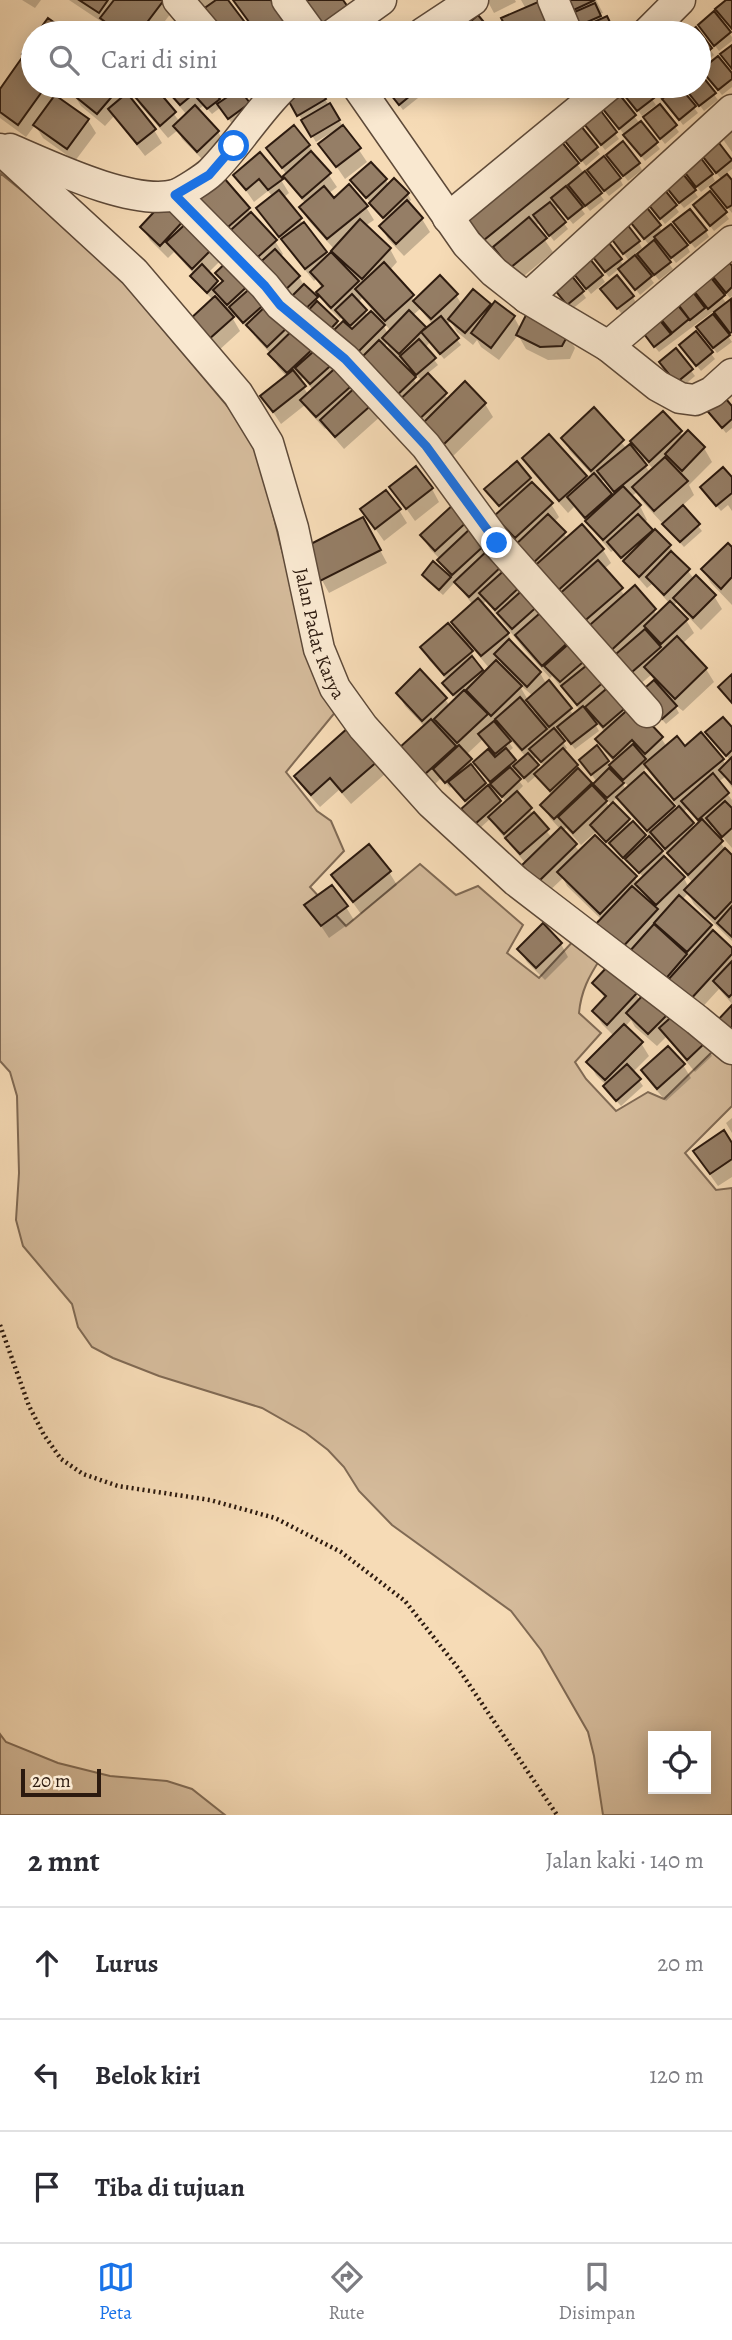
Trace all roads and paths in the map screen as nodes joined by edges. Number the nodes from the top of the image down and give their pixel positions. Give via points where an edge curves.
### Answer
1 (178, 0) edge
2 (287, 0) edge
3 (381, 0) edge
4 (472, 0) edge
5 (554, 0) edge
6 (680, 0) edge
7 (196, 21) edge
8 (302, 21) edge
9 (352, 21) edge
10 (441, 21) edge
11 (562, 21) edge
12 (659, 21) edge
13 (262, 98) edge
14 (365, 98) edge
15 (582, 98) edge
16 (732, 110) edge
17 (0, 147) edge
18 (175, 195) junction
19 (448, 218) junction
20 (732, 241) edge
21 (527, 298) junction
22 (608, 346) junction
23 (732, 374) edge
24 (647, 712) dead end
25 (732, 1049) edge
26 (0, 1325) edge
27 (557, 1815) edge

1 - 7 street
2 - 8 street
3 - 9 street
4 - 10 street
5 - 11 street
6 - 12 street
13 - 18 street via 209,175
14 - 19 street
15 - 19 street
16 - 21 street
17 - 18 street via 110,188 149,196
17 - 25 street, Jalan Padat Karya via 134,272 238,394 268,443 293,528 319,649 335,688 363,727 430,803 516,881
18 - 24 street via 280,305 345,359 426,446 497,543
19 - 21 street via 494,272
20 - 22 street
21 - 22 street
22 - 23 street via 680,398 695,400
26 - 27 path via 29,1406 61,1459 83,1474 118,1486 210,1500 275,1518 341,1552 405,1601 458,1668

